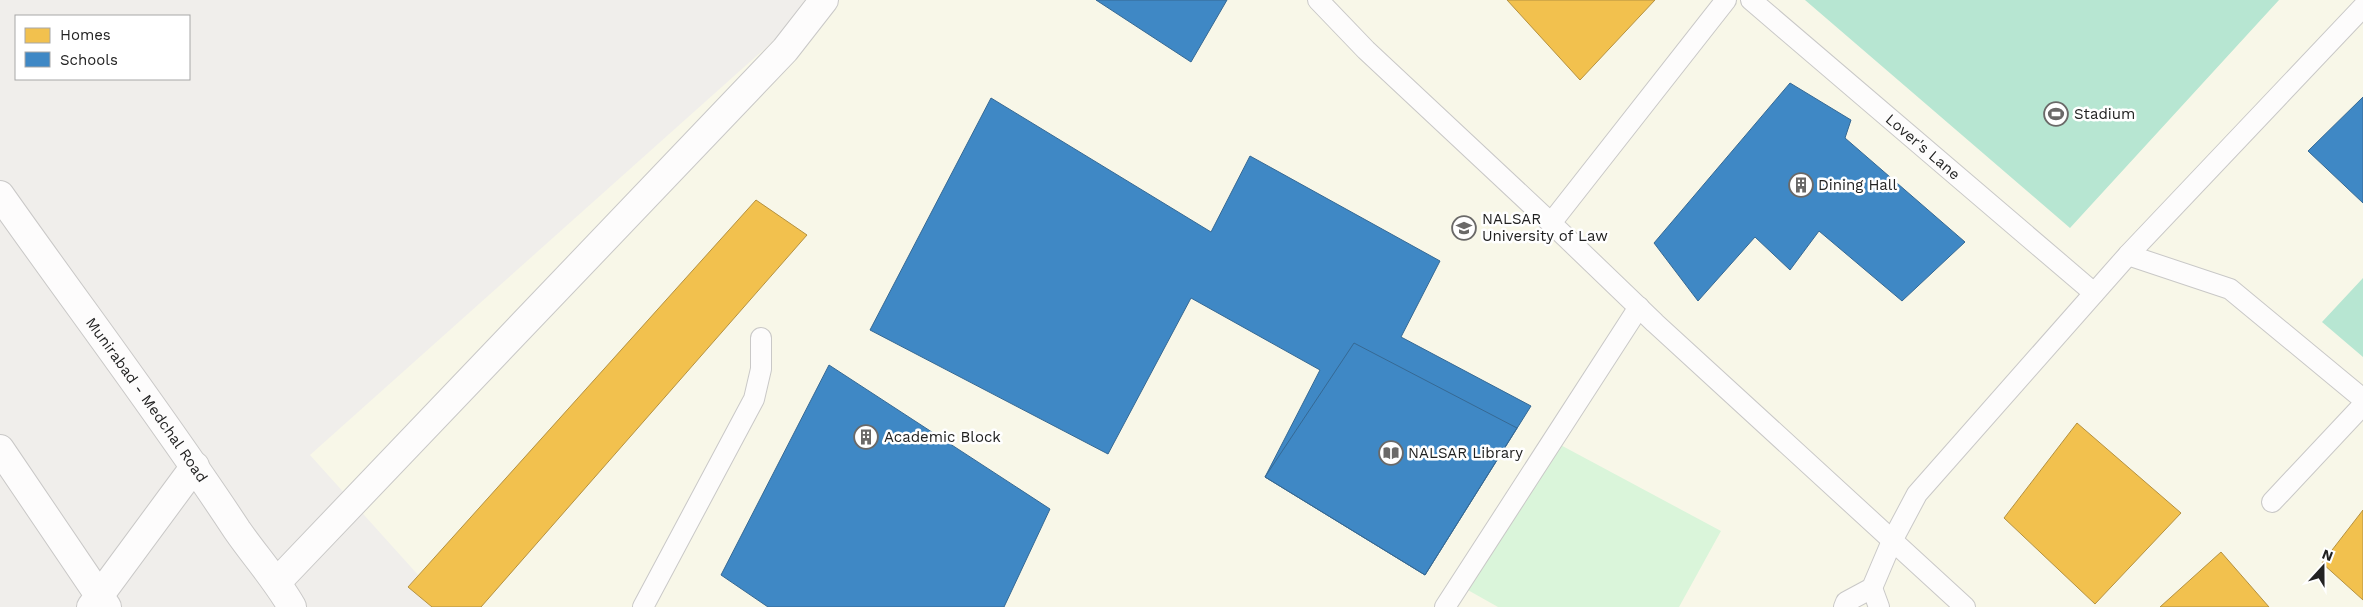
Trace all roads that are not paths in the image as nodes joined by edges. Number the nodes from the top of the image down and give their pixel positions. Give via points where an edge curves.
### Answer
1 (824, 0) edge
2 (1318, 0) edge
3 (1726, 0) edge
4 (1751, 0) edge
5 (2363, 7) edge
6 (0, 195) edge
7 (1551, 222) junction
8 (2128, 255) junction
9 (2094, 293) junction
10 (1639, 307) junction
11 (761, 338) dead end
12 (2363, 399) edge
13 (2363, 405) edge
14 (0, 449) edge
15 (195, 466) junction
16 (2272, 502) dead end
17 (1892, 540) junction
18 (277, 582) junction
19 (1872, 588) junction
20 (100, 604) edge
21 (292, 607) edge
22 (643, 607) edge
23 (1445, 607) edge
24 (1844, 607) edge
25 (1879, 607) edge
26 (1964, 607) edge

1 - 18 street via 785,50
2 - 7 lane via 1366,50
3 - 7 lane
4 - 9 lane, Lover's Lane
5 - 8 lane
6 - 15 street, Munirabad - Medchal Road
7 - 10 lane
8 - 9 lane
8 - 12 lane via 2230,289
9 - 17 lane via 1916,494
10 - 17 lane
10 - 23 lane
11 - 22 lane via 761,369 754,399
13 - 16 lane
14 - 20 street
15 - 18 street, Munirabad - Medchal Road via 240,535
15 - 20 street
17 - 19 lane
17 - 26 lane
18 - 21 street, Munirabad - Medchal Road
19 - 24 lane via 1846,602
19 - 25 lane

